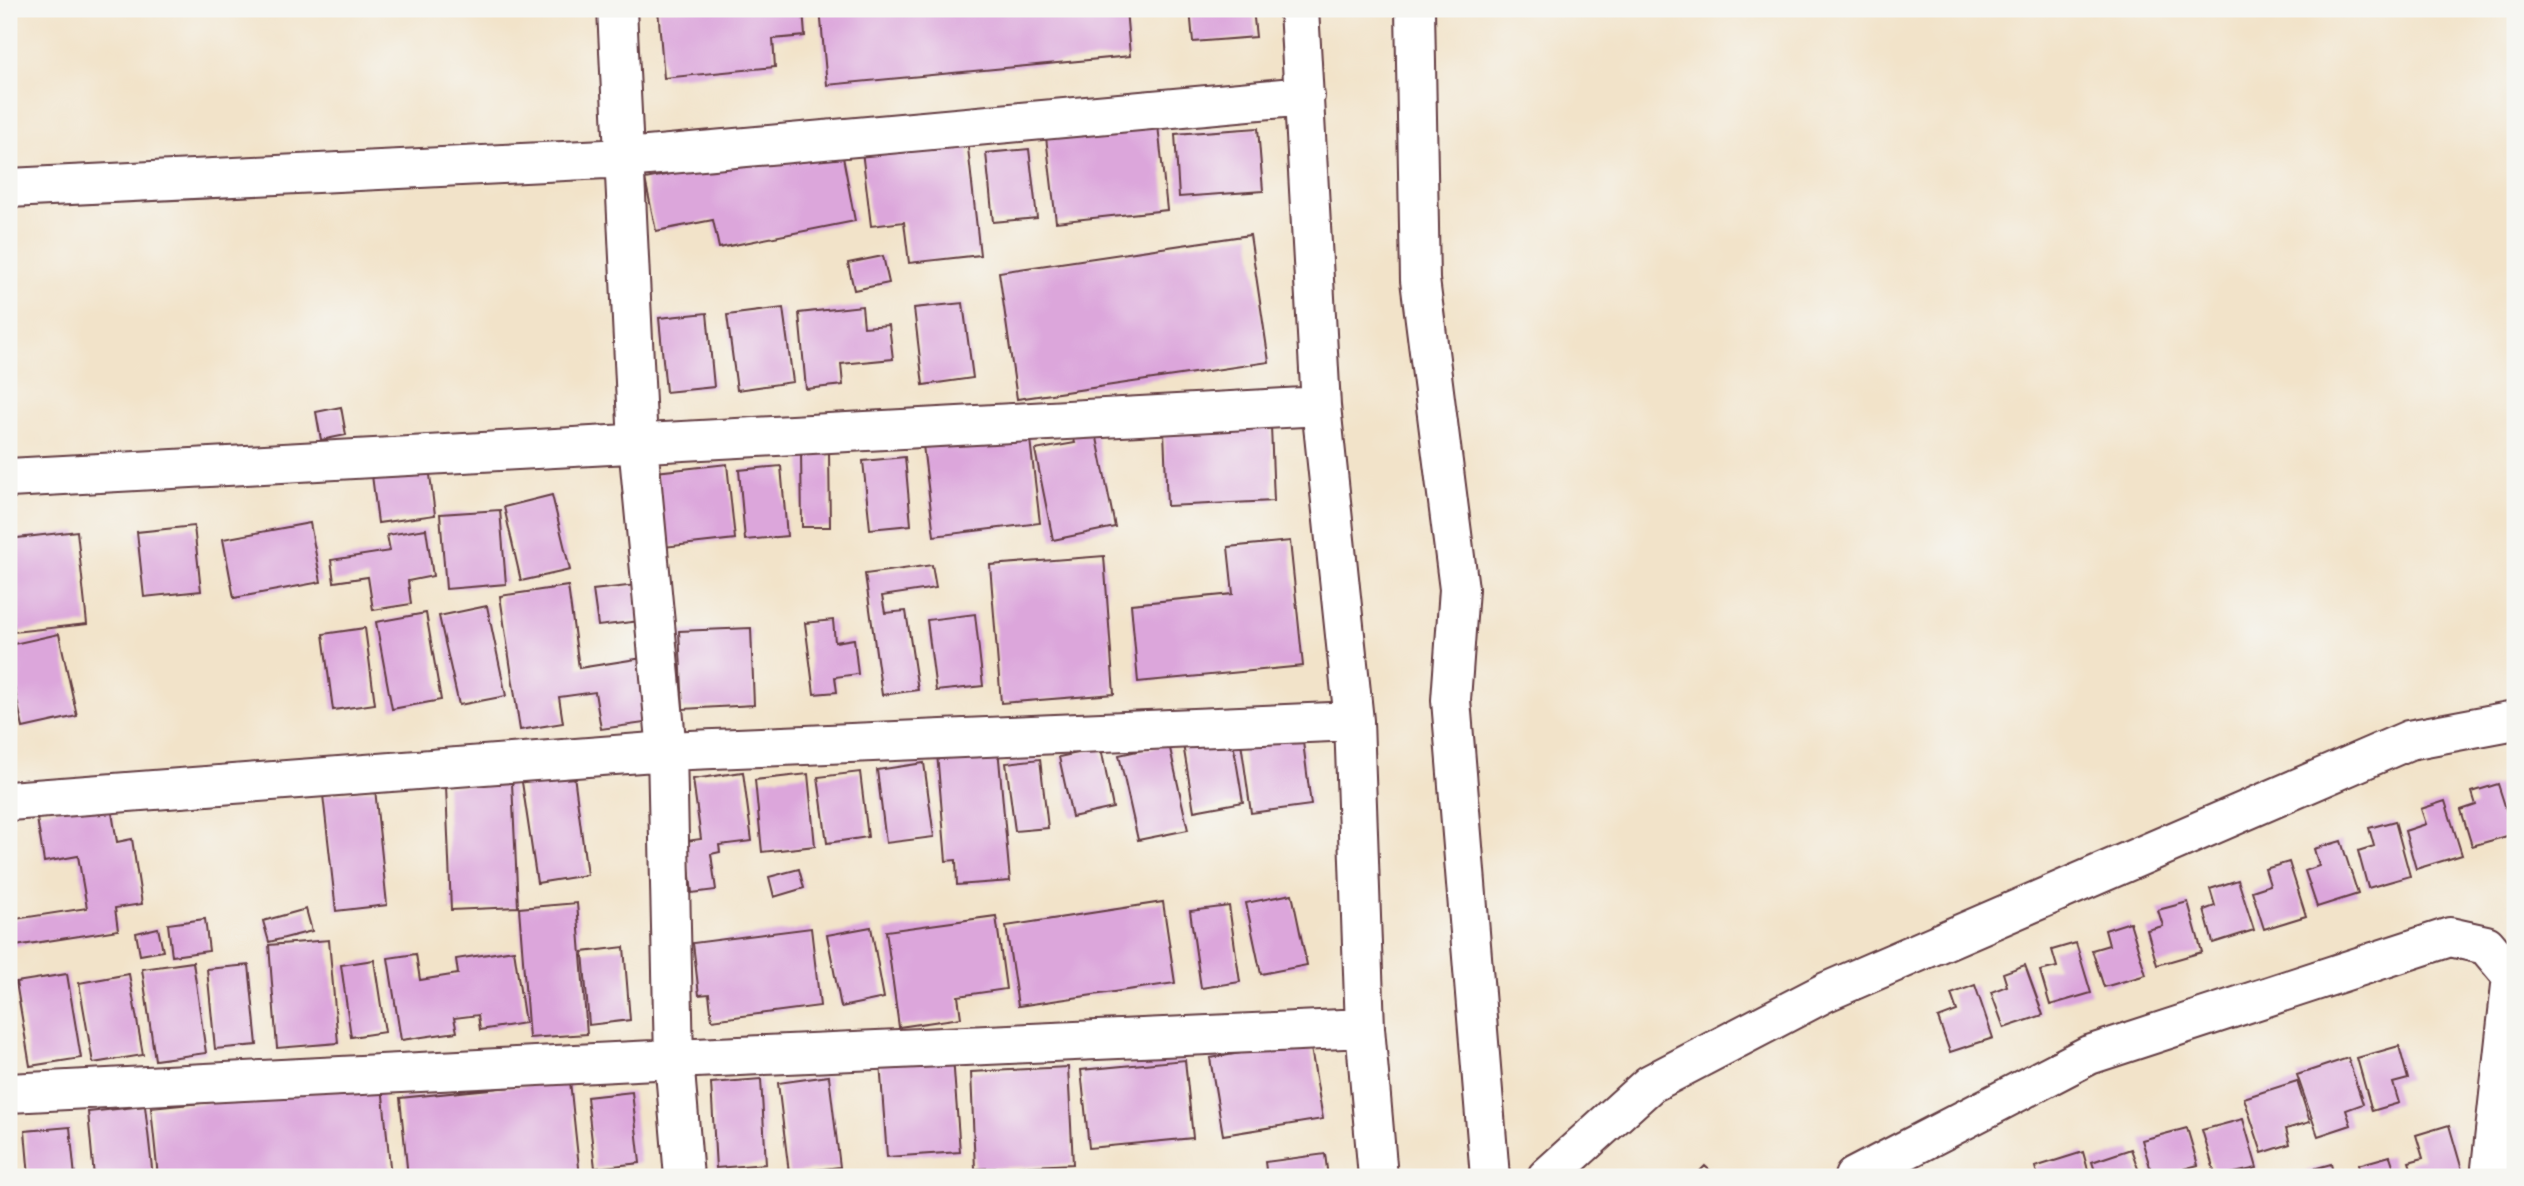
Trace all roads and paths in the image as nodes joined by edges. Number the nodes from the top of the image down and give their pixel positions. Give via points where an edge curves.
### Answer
1 (617, 9) edge
2 (1299, 9) edge
3 (1415, 9) edge
4 (1305, 96) junction
5 (626, 158) junction
6 (9, 188) edge
7 (1321, 406) junction
8 (638, 444) junction
9 (9, 478) edge
10 (2515, 720) edge
11 (1354, 721) junction
12 (667, 751) junction
13 (9, 801) edge
14 (1365, 1028) junction
15 (674, 1059) junction
16 (9, 1093) edge
17 (684, 1177) edge
18 (1378, 1177) edge
19 (1490, 1177) edge
20 (1547, 1177) edge
21 (1854, 1177) edge
22 (2490, 1177) edge

1 - 5 street
2 - 4 street
3 - 19 street via 1420,280 1459,589 1451,700
4 - 5 street
4 - 7 street
5 - 6 street
5 - 8 street
7 - 8 street
7 - 11 street
8 - 9 street
8 - 12 street
10 - 20 street via 2409,740 1826,992 1650,1084
11 - 12 street
11 - 14 street
12 - 13 street
12 - 15 street
14 - 15 street
14 - 18 street
15 - 16 street
15 - 17 street
21 - 22 street via 2089,1055 2449,937 2486,944 2512,976

